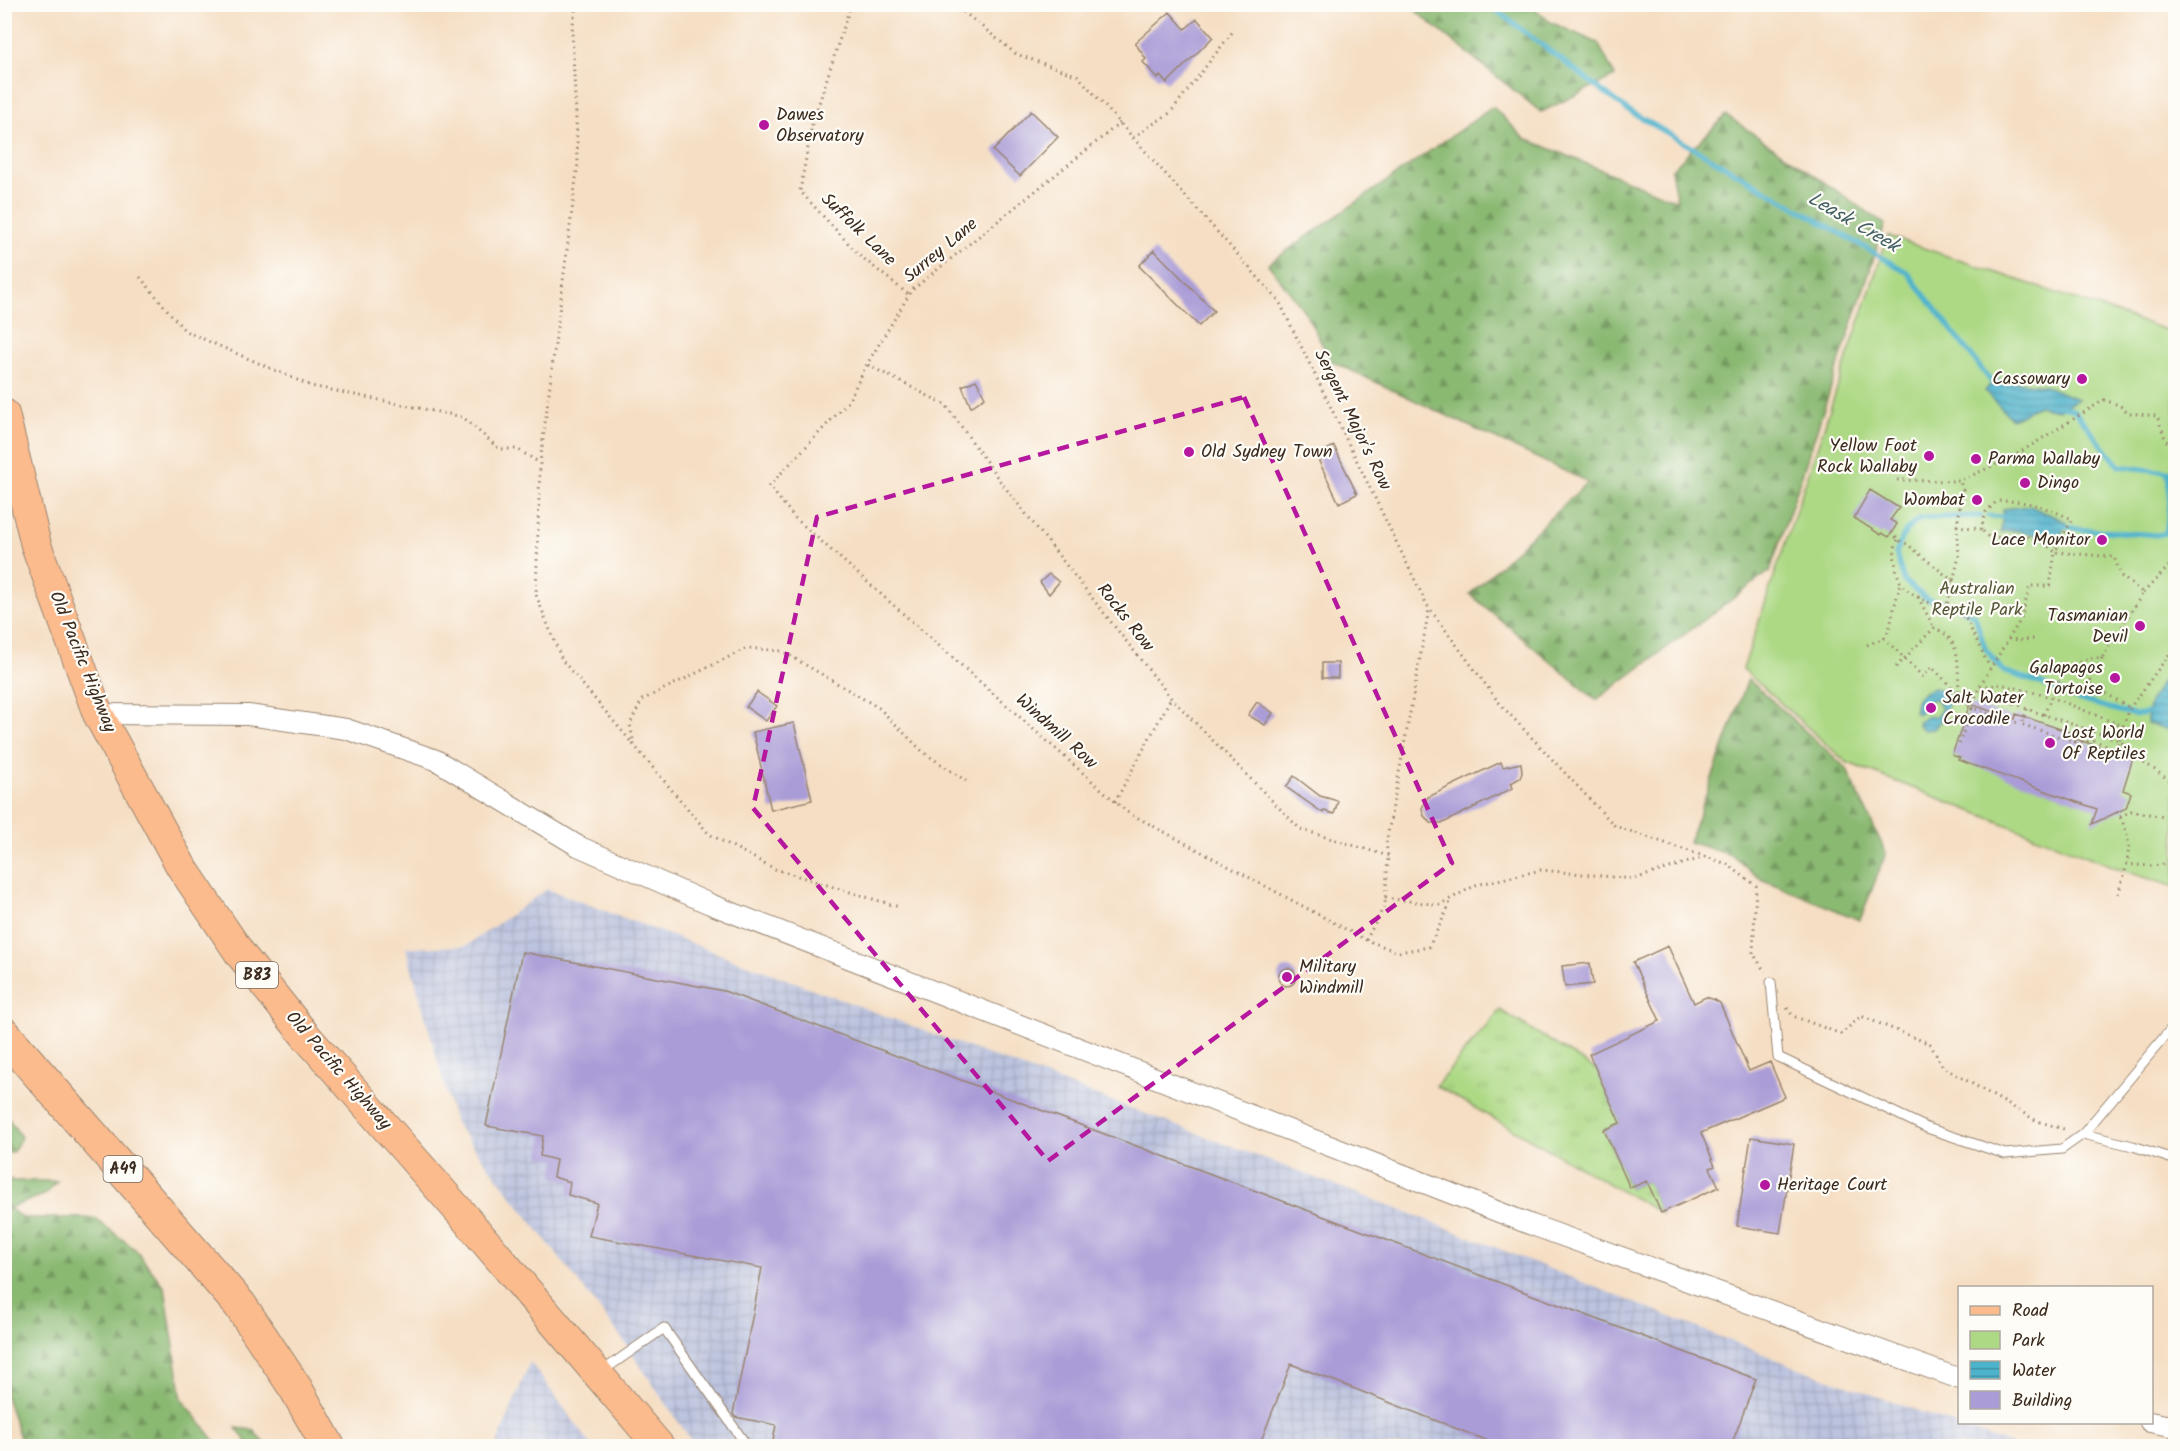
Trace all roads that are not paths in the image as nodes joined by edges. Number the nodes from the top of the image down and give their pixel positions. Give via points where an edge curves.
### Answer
1 (4, 414) edge
2 (98, 714) junction
3 (1771, 982) road end
4 (2175, 1023) edge
5 (4, 1034) edge
6 (2083, 1134) junction
7 (2175, 1160) edge
8 (599, 1374) junction
9 (1958, 1379) edge
10 (2153, 1423) edge
11 (2175, 1427) edge
12 (328, 1446) edge
13 (659, 1446) edge
14 (747, 1446) edge

1 - 2 main road, Old Pacific Highway / B83 via 36,545
2 - 8 main road, Old Pacific Highway / B83 via 181,866 241,955 305,1035
2 - 9 street via 248,715 346,729 436,760 578,846 710,904 1532,1225
3 - 6 lane via 1778,1057 1927,1128 2005,1154 2062,1149
4 - 6 lane
5 - 12 highway, A49 via 240,1305 296,1389
6 - 7 lane
8 - 13 main road, Old Pacific Highway / B83
8 - 14 lane via 664,1328
10 - 11 street

